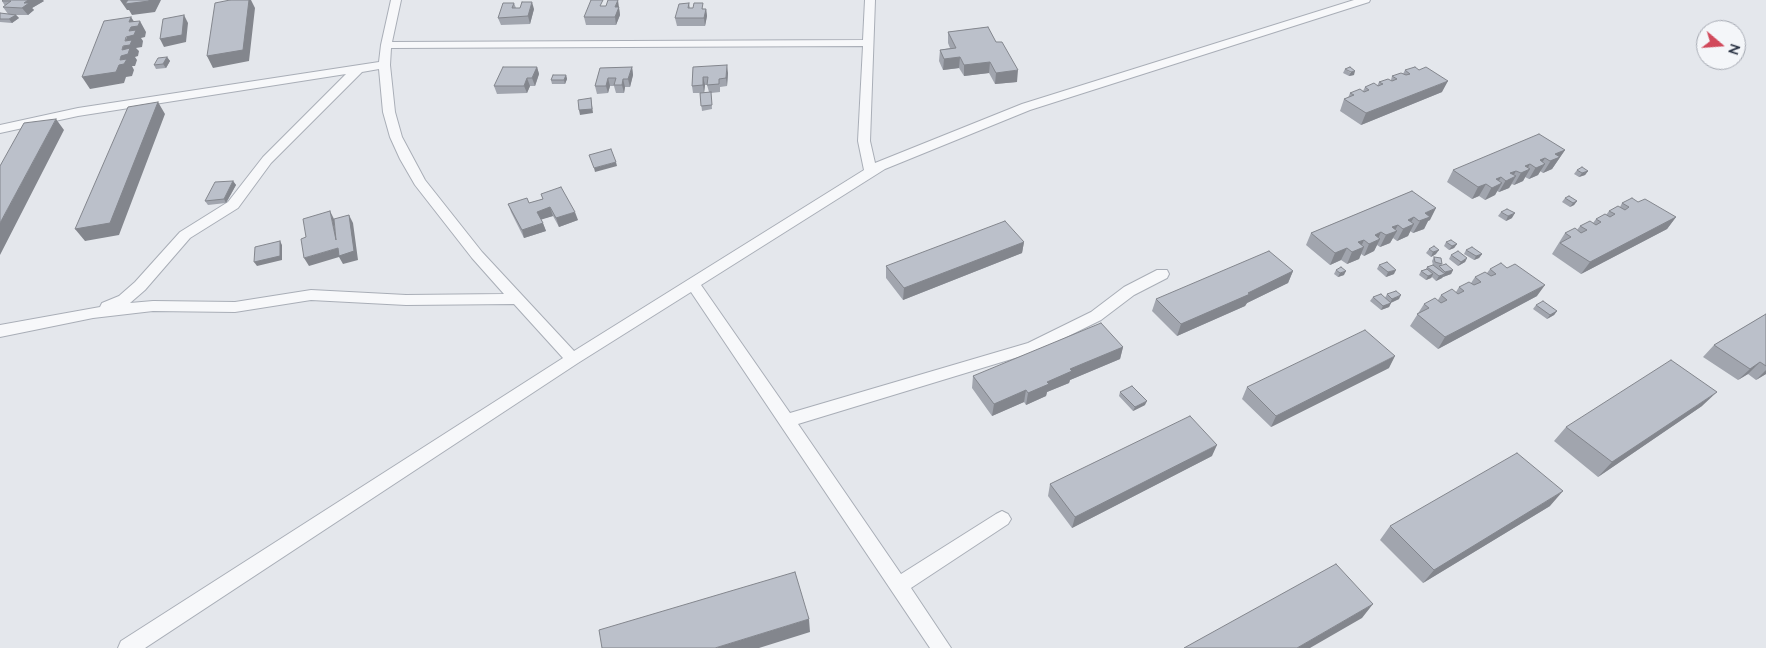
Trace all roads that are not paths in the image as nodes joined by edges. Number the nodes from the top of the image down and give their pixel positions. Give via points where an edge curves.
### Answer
1 (396, 0) edge
2 (870, 0) edge
3 (1365, 0) edge
4 (869, 43) junction
5 (386, 45) junction
6 (384, 65) junction
7 (358, 69) junction
8 (0, 130) edge
9 (871, 172) junction
10 (1162, 274) dead end
11 (693, 284) junction
12 (517, 299) junction
13 (93, 313) junction
14 (0, 331) edge
15 (573, 359) junction
16 (786, 421) junction
17 (1002, 519) dead end
18 (899, 586) junction
19 (128, 648) edge
20 (941, 648) edge

1 - 5 street
2 - 4 street
3 - 9 street via 1026,106
4 - 5 street
4 - 9 street via 864,141
5 - 6 street
6 - 7 street
6 - 12 street via 389,112 406,159 477,256
7 - 8 street via 78,112
7 - 13 street via 267,160 233,205 184,235 124,300
9 - 11 street
10 - 16 street via 1129,291 1096,316 1033,347
11 - 15 street
11 - 16 street
12 - 13 street via 406,300 311,295 235,307 153,306
12 - 15 street
13 - 14 street
15 - 19 street
16 - 18 street
17 - 18 street
18 - 20 street

